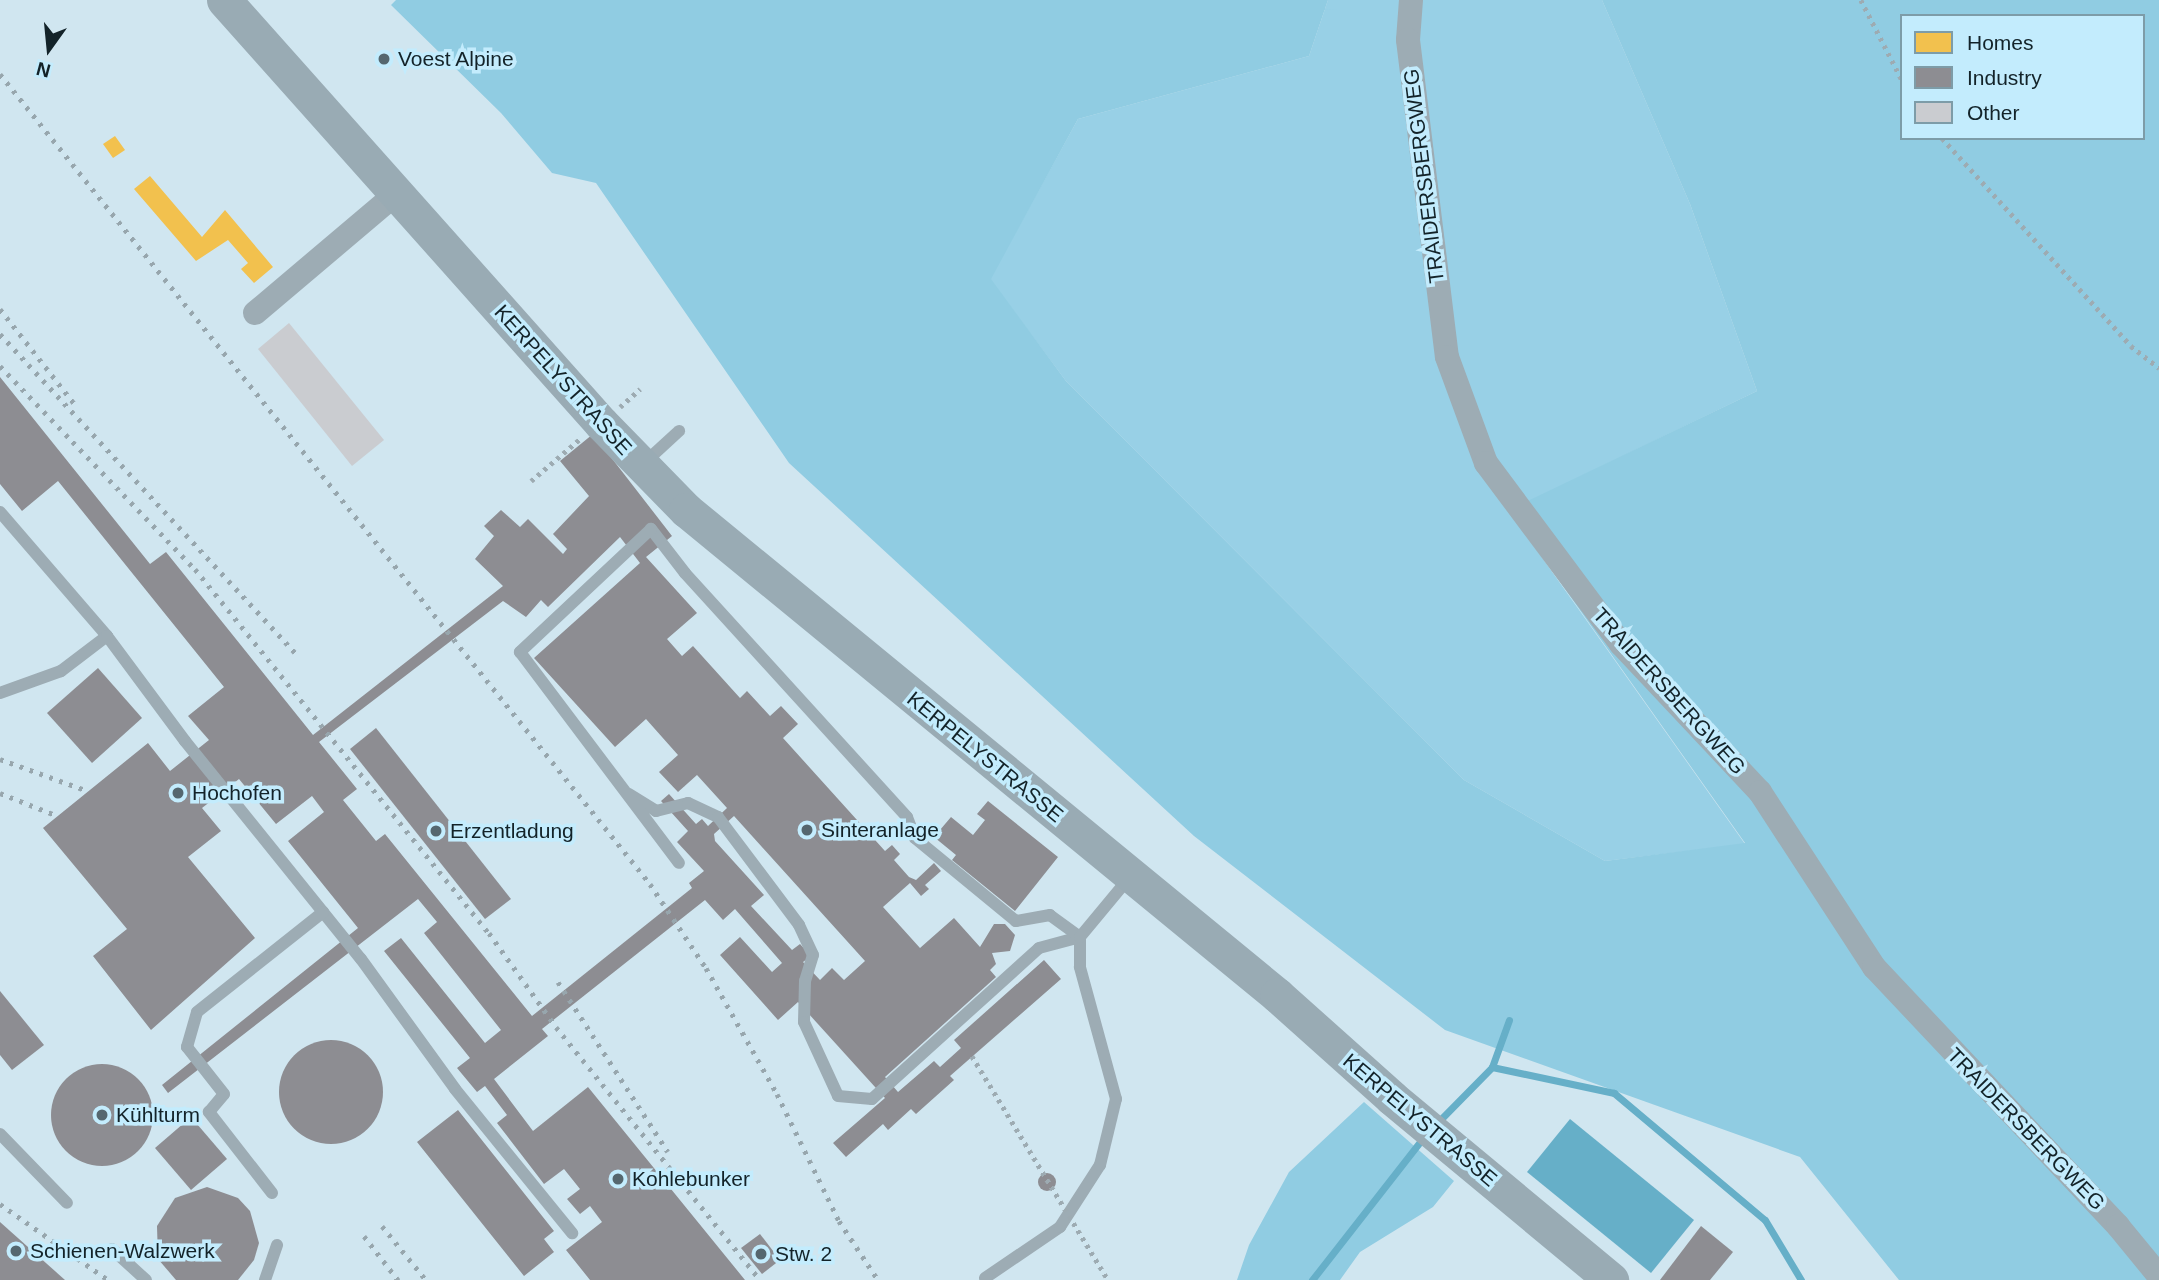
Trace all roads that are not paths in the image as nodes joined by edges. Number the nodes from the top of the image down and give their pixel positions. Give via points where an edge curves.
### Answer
1 (224, 0) edge
2 (1411, 0) edge
3 (397, 194) junction
4 (255, 313) dead end
5 (679, 430) dead end
6 (641, 466) junction
7 (0, 512) edge
8 (107, 636) junction
9 (0, 694) edge
10 (629, 794) junction
11 (679, 863) dead end
12 (1130, 875) junction
13 (323, 912) junction
14 (1080, 937) junction
15 (0, 1134) edge
16 (272, 1193) dead end
17 (67, 1203) dead end
18 (572, 1233) dead end
19 (277, 1245) dead end
20 (112, 1249) dead end
21 (2159, 1276) edge
22 (985, 1278) dead end
23 (146, 1280) edge
24 (265, 1280) edge
25 (1611, 1280) edge

1 - 3 main road, KERPELYSTRASSE
2 - 21 street, TRAIDERSBERGWEG via 1408,40 1447,357 1486,463 1621,643 1760,792 1874,967 2118,1226
3 - 4 street
3 - 6 main road, KERPELYSTRASSE
5 - 6 lane
6 - 12 main road, KERPELYSTRASSE via 780,589
7 - 8 lane
8 - 9 lane via 61,671
8 - 13 lane
10 - 11 lane
10 - 14 lane via 656,811 688,803 718,817 799,925 813,955 805,981 804,1022 838,1096 872,1099 1039,948
10 - 14 lane via 520,652 651,528 685,573 907,817 915,838 1016,921 1050,915
12 - 14 lane
12 - 25 main road, KERPELYSTRASSE via 1278,995 1392,1098
13 - 16 lane via 197,1012 187,1047 224,1094 209,1112
13 - 18 lane via 455,1089
14 - 22 lane via 1080,967 1116,1099 1100,1166 1060,1227
15 - 17 lane
19 - 24 lane
20 - 23 lane

